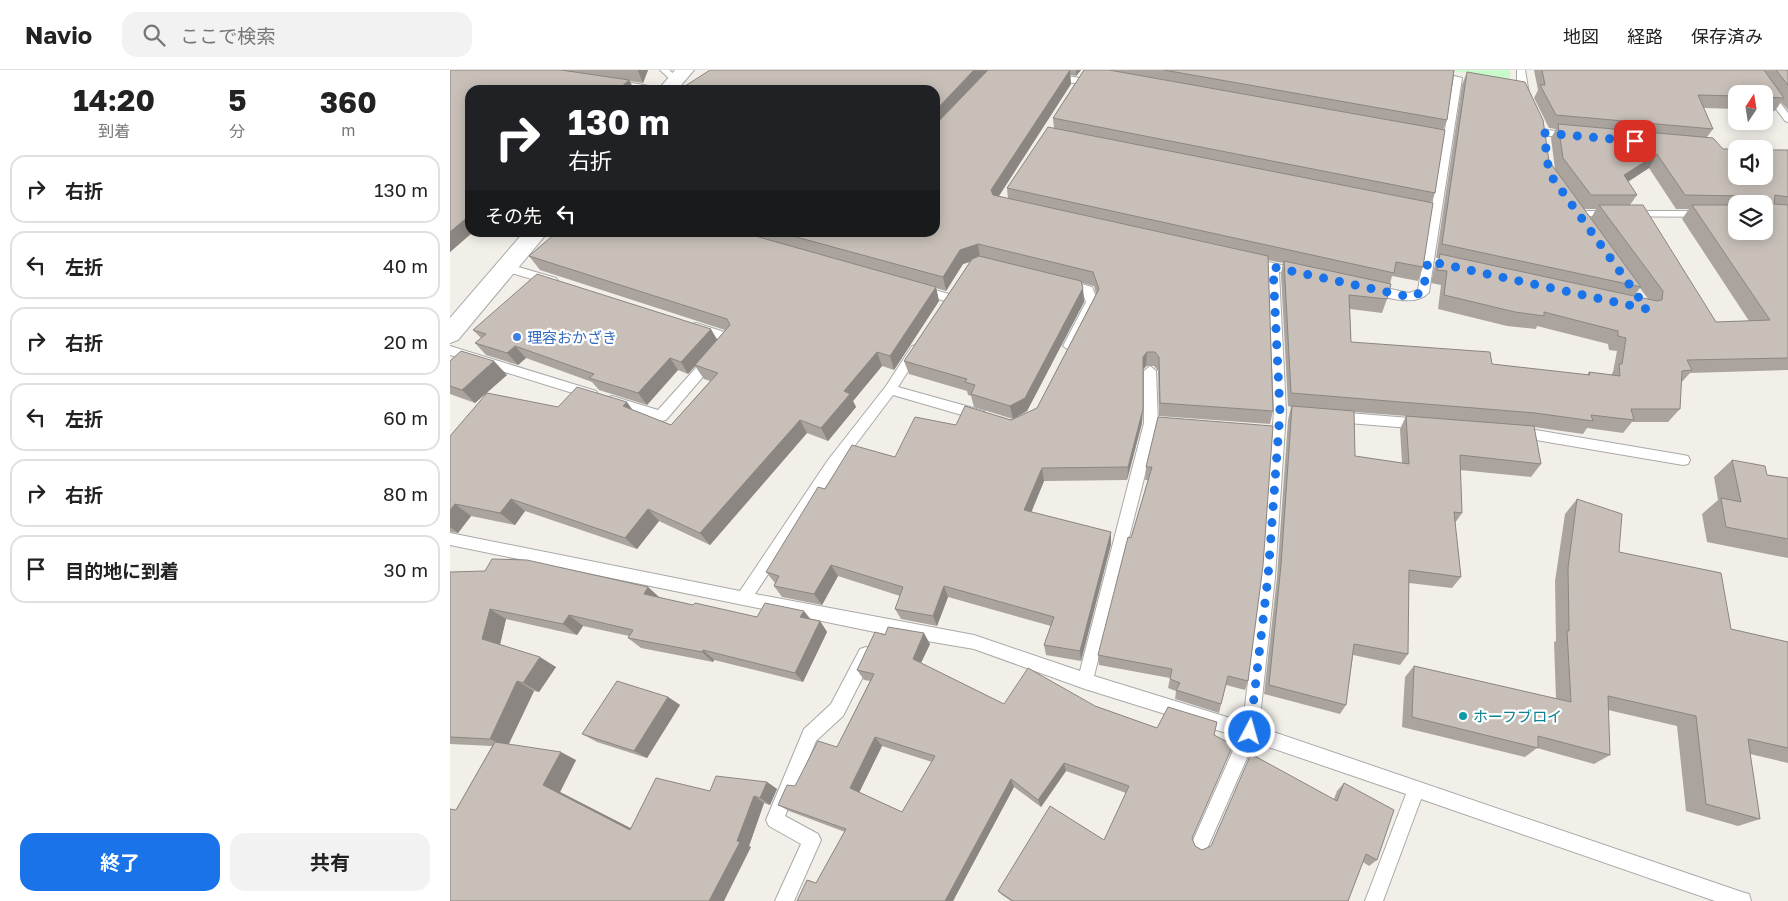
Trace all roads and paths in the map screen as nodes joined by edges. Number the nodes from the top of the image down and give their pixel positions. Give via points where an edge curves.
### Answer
1 (1521, 70) edge
2 (1751, 70) edge
3 (1045, 76) edge
4 (1457, 78) dead end
5 (1084, 79) edge
6 (600, 80) edge
7 (628, 85) edge
8 (1533, 110) edge
9 (1788, 119) edge
10 (1543, 134) edge
11 (1582, 136) edge
12 (1578, 214) edge
13 (1728, 214) edge
14 (532, 237) edge
15 (1234, 258) edge
16 (505, 267) junction
17 (1273, 267) junction
18 (1310, 275) edge
19 (1052, 281) edge
20 (561, 284) edge
21 (1364, 287) edge
22 (912, 288) edge
23 (949, 298) edge
24 (683, 323) edge
25 (450, 334) edge
26 (922, 339) edge
27 (450, 350) edge
28 (1065, 354) edge
29 (1150, 371) dead end
30 (890, 389) junction
31 (1320, 416) edge
32 (995, 420) edge
33 (1438, 426) edge
34 (1506, 431) edge
35 (1683, 460) dead end
36 (450, 538) edge
37 (743, 599) junction
38 (880, 626) junction
39 (1085, 681) junction
40 (1250, 732) junction
41 (1416, 790) junction
42 (1200, 844) dead end
43 (784, 901) edge
44 (1374, 901) edge
45 (1742, 901) edge

1 - 8 lane via 1518,87
2 - 9 lane
3 - 5 lane
4 - 21 lane via 1432,213 1433,262 1423,292 1410,297
6 - 7 lane
10 - 11 lane
12 - 13 lane
14 - 16 street
15 - 17 lane
16 - 20 lane
16 - 25 street
17 - 18 lane
17 - 40 lane via 1285,413 1274,432 1268,577
19 - 28 lane via 1088,290 1092,302
22 - 23 lane
24 - 27 lane via 730,338 661,416
26 - 30 lane
29 - 39 lane via 1156,423
30 - 32 lane
30 - 37 lane via 833,464
31 - 33 lane
34 - 35 lane
36 - 37 lane
37 - 38 lane
38 - 39 lane via 974,642
38 - 43 lane via 837,710 810,734 775,820 812,840
39 - 40 lane
40 - 41 lane
40 - 42 lane
41 - 44 lane
41 - 45 lane

